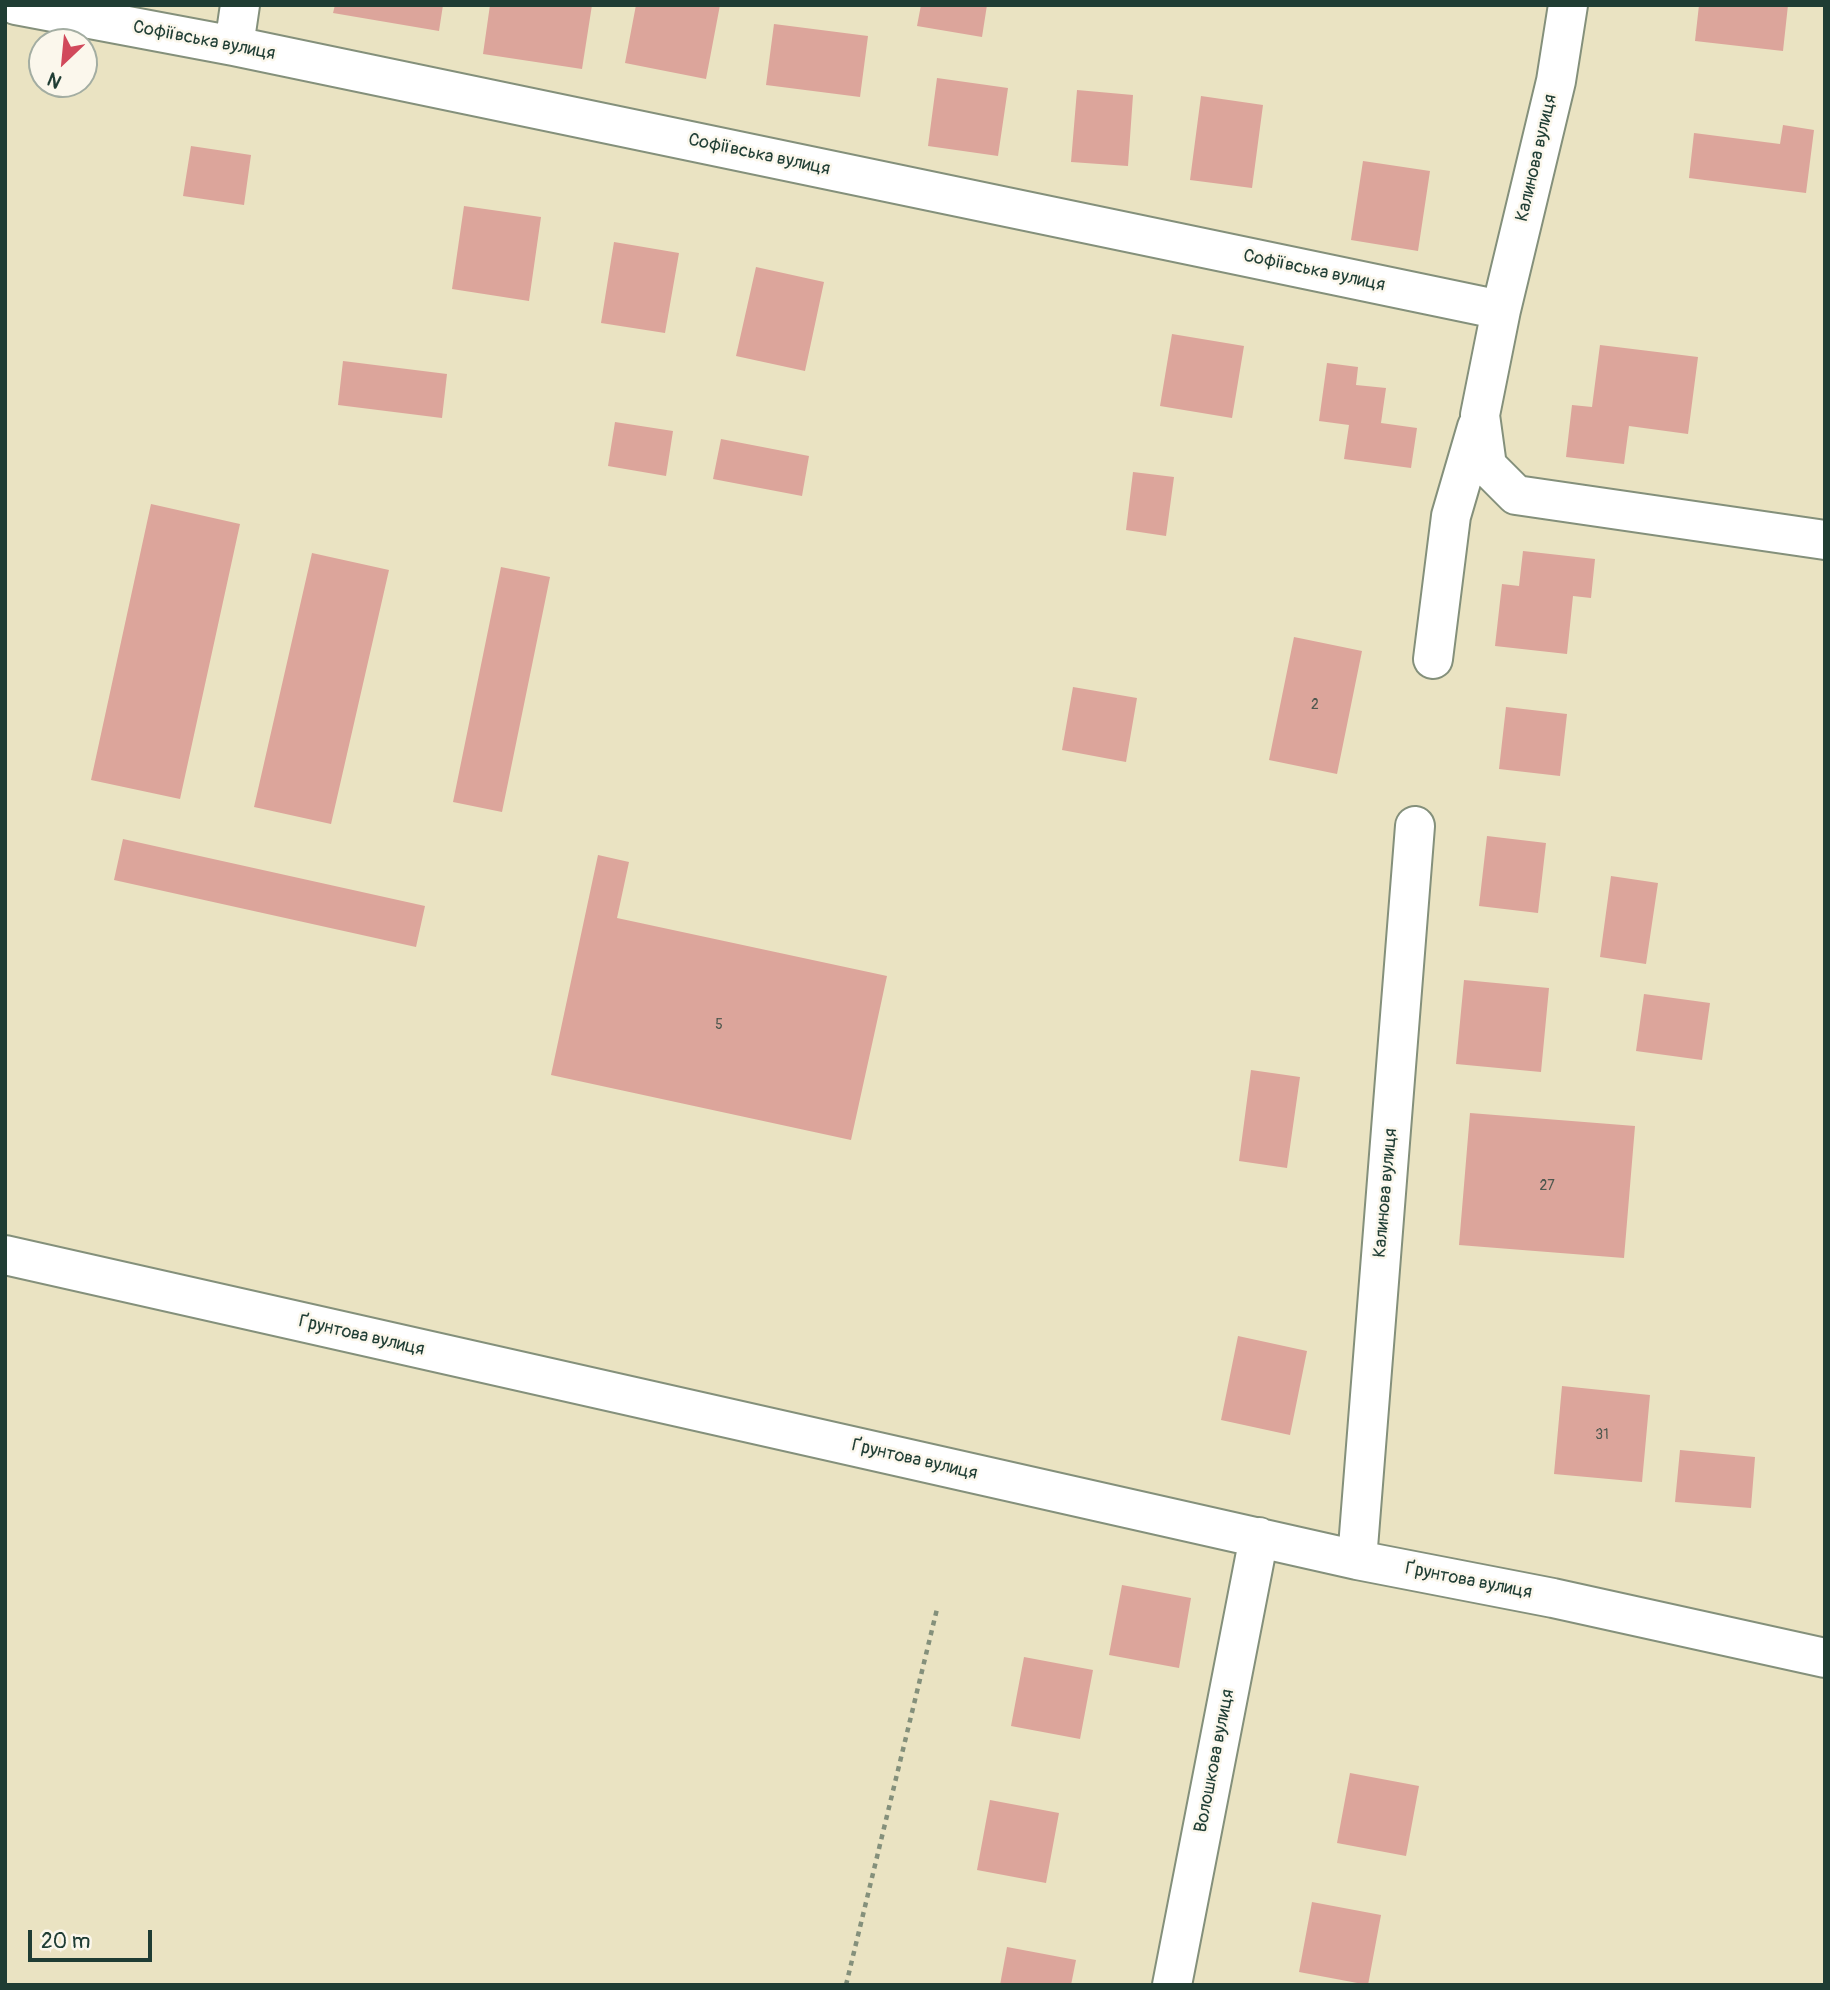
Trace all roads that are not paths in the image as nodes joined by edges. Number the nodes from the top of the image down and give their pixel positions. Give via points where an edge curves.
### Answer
1 (16, 5) edge
2 (240, 5) edge
3 (1568, 5) edge
4 (234, 46) junction
5 (1501, 310) junction
6 (1480, 415) junction
7 (1825, 540) edge
8 (1433, 659) dead end
9 (1415, 826) dead end
10 (5, 1255) edge
11 (1258, 1537) junction
12 (1357, 1560) junction
13 (1825, 1658) edge
14 (1172, 1985) edge

1 - 4 street, Софіївська вулиця
2 - 4 street
3 - 5 street, Калинова вулиця via 1556,81
4 - 5 street, Софіївська вулиця
5 - 6 street, Калинова вулиця
6 - 7 street via 1487,466 1516,495
6 - 8 street via 1451,516
9 - 12 street, Калинова вулиця
10 - 11 street, Ґрунтова вулиця
11 - 12 street, Ґрунтова вулиця
11 - 14 street, Волошкова вулиця
12 - 13 street, Ґрунтова вулиця

